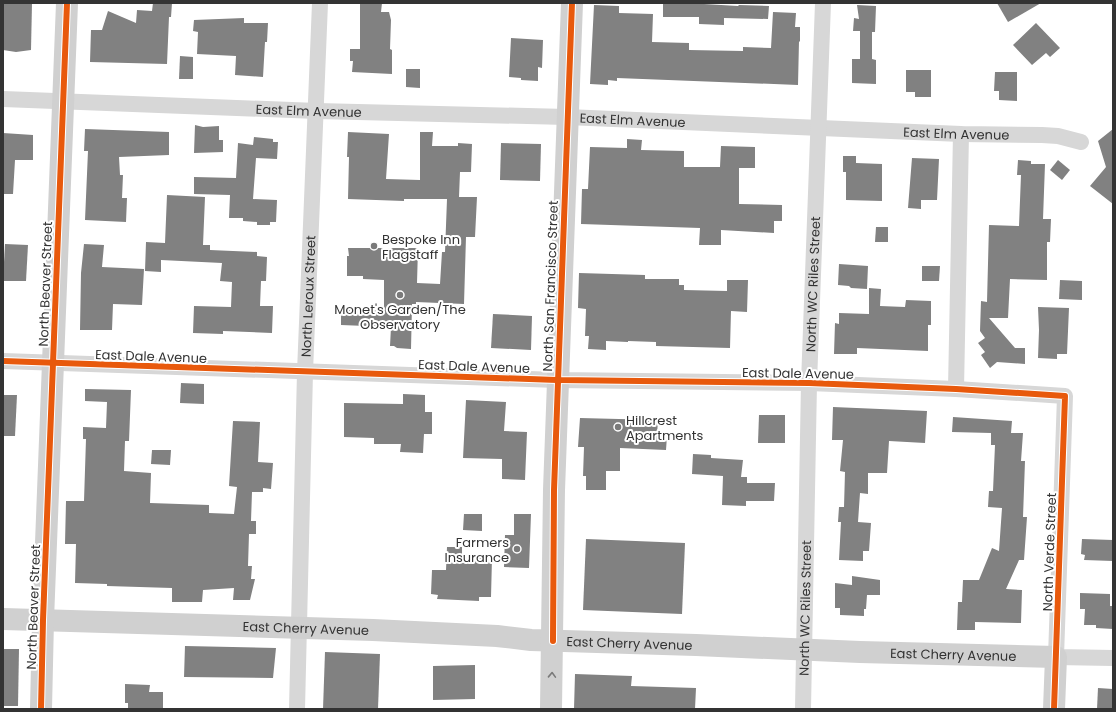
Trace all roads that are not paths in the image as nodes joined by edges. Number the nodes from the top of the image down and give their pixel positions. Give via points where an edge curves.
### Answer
1 (66, 3) edge
2 (320, 3) edge
3 (572, 3) edge
4 (824, 3) edge
5 (3, 99) edge
6 (63, 101) junction
7 (316, 111) junction
8 (567, 117) junction
9 (818, 128) junction
10 (961, 134) junction
11 (1081, 142) dead end
12 (3, 361) edge
13 (53, 363) junction
14 (305, 372) junction
15 (557, 380) junction
16 (808, 383) junction
17 (956, 389) junction
18 (1065, 396) joint
19 (3, 619) edge
20 (43, 620) junction
21 (300, 629) junction
22 (553, 641) junction
23 (805, 650) junction
24 (1056, 657) junction
25 (1113, 658) edge
26 (41, 709) edge
27 (297, 709) edge
28 (551, 709) edge
29 (804, 709) edge
30 (1054, 709) edge

1 - 6 street, North Beaver Street
2 - 7 street, North Leroux Street
3 - 8 street, North San Francisco Street
4 - 9 street, North WC Riles Street
5 - 6 street, East Elm Avenue
6 - 7 street, East Elm Avenue
6 - 13 street, North Beaver Street
7 - 8 street, East Elm Avenue
7 - 14 street, North Leroux Street
8 - 9 street, East Elm Avenue
8 - 15 street, North San Francisco Street
9 - 10 street, East Elm Avenue
9 - 16 street, North WC Riles Street
10 - 11 street, East Elm Avenue via 1058,136
10 - 17 street
12 - 13 street, East Dale Avenue
13 - 14 street, East Dale Avenue
13 - 20 street, North Beaver Street
14 - 15 street, East Dale Avenue
14 - 21 street, North Leroux Street
15 - 16 street, East Dale Avenue
15 - 22 street, North San Francisco Street
16 - 17 street, East Dale Avenue
16 - 23 street, North WC Riles Street
17 - 18 street, East Dale Avenue
18 - 24 street, North Verde Street
19 - 20 street, East Cherry Avenue
20 - 21 street, East Cherry Avenue
20 - 26 street, North Beaver Street
21 - 22 street, East Cherry Avenue via 380,630
21 - 27 street, North Leroux Street
22 - 23 street, East Cherry Avenue
28 -> 22 street, North San Francisco Street
23 - 24 street, East Cherry Avenue
23 - 29 street, North WC Riles Street
24 - 25 street, East Cherry Avenue
24 - 30 street, North Verde Street

